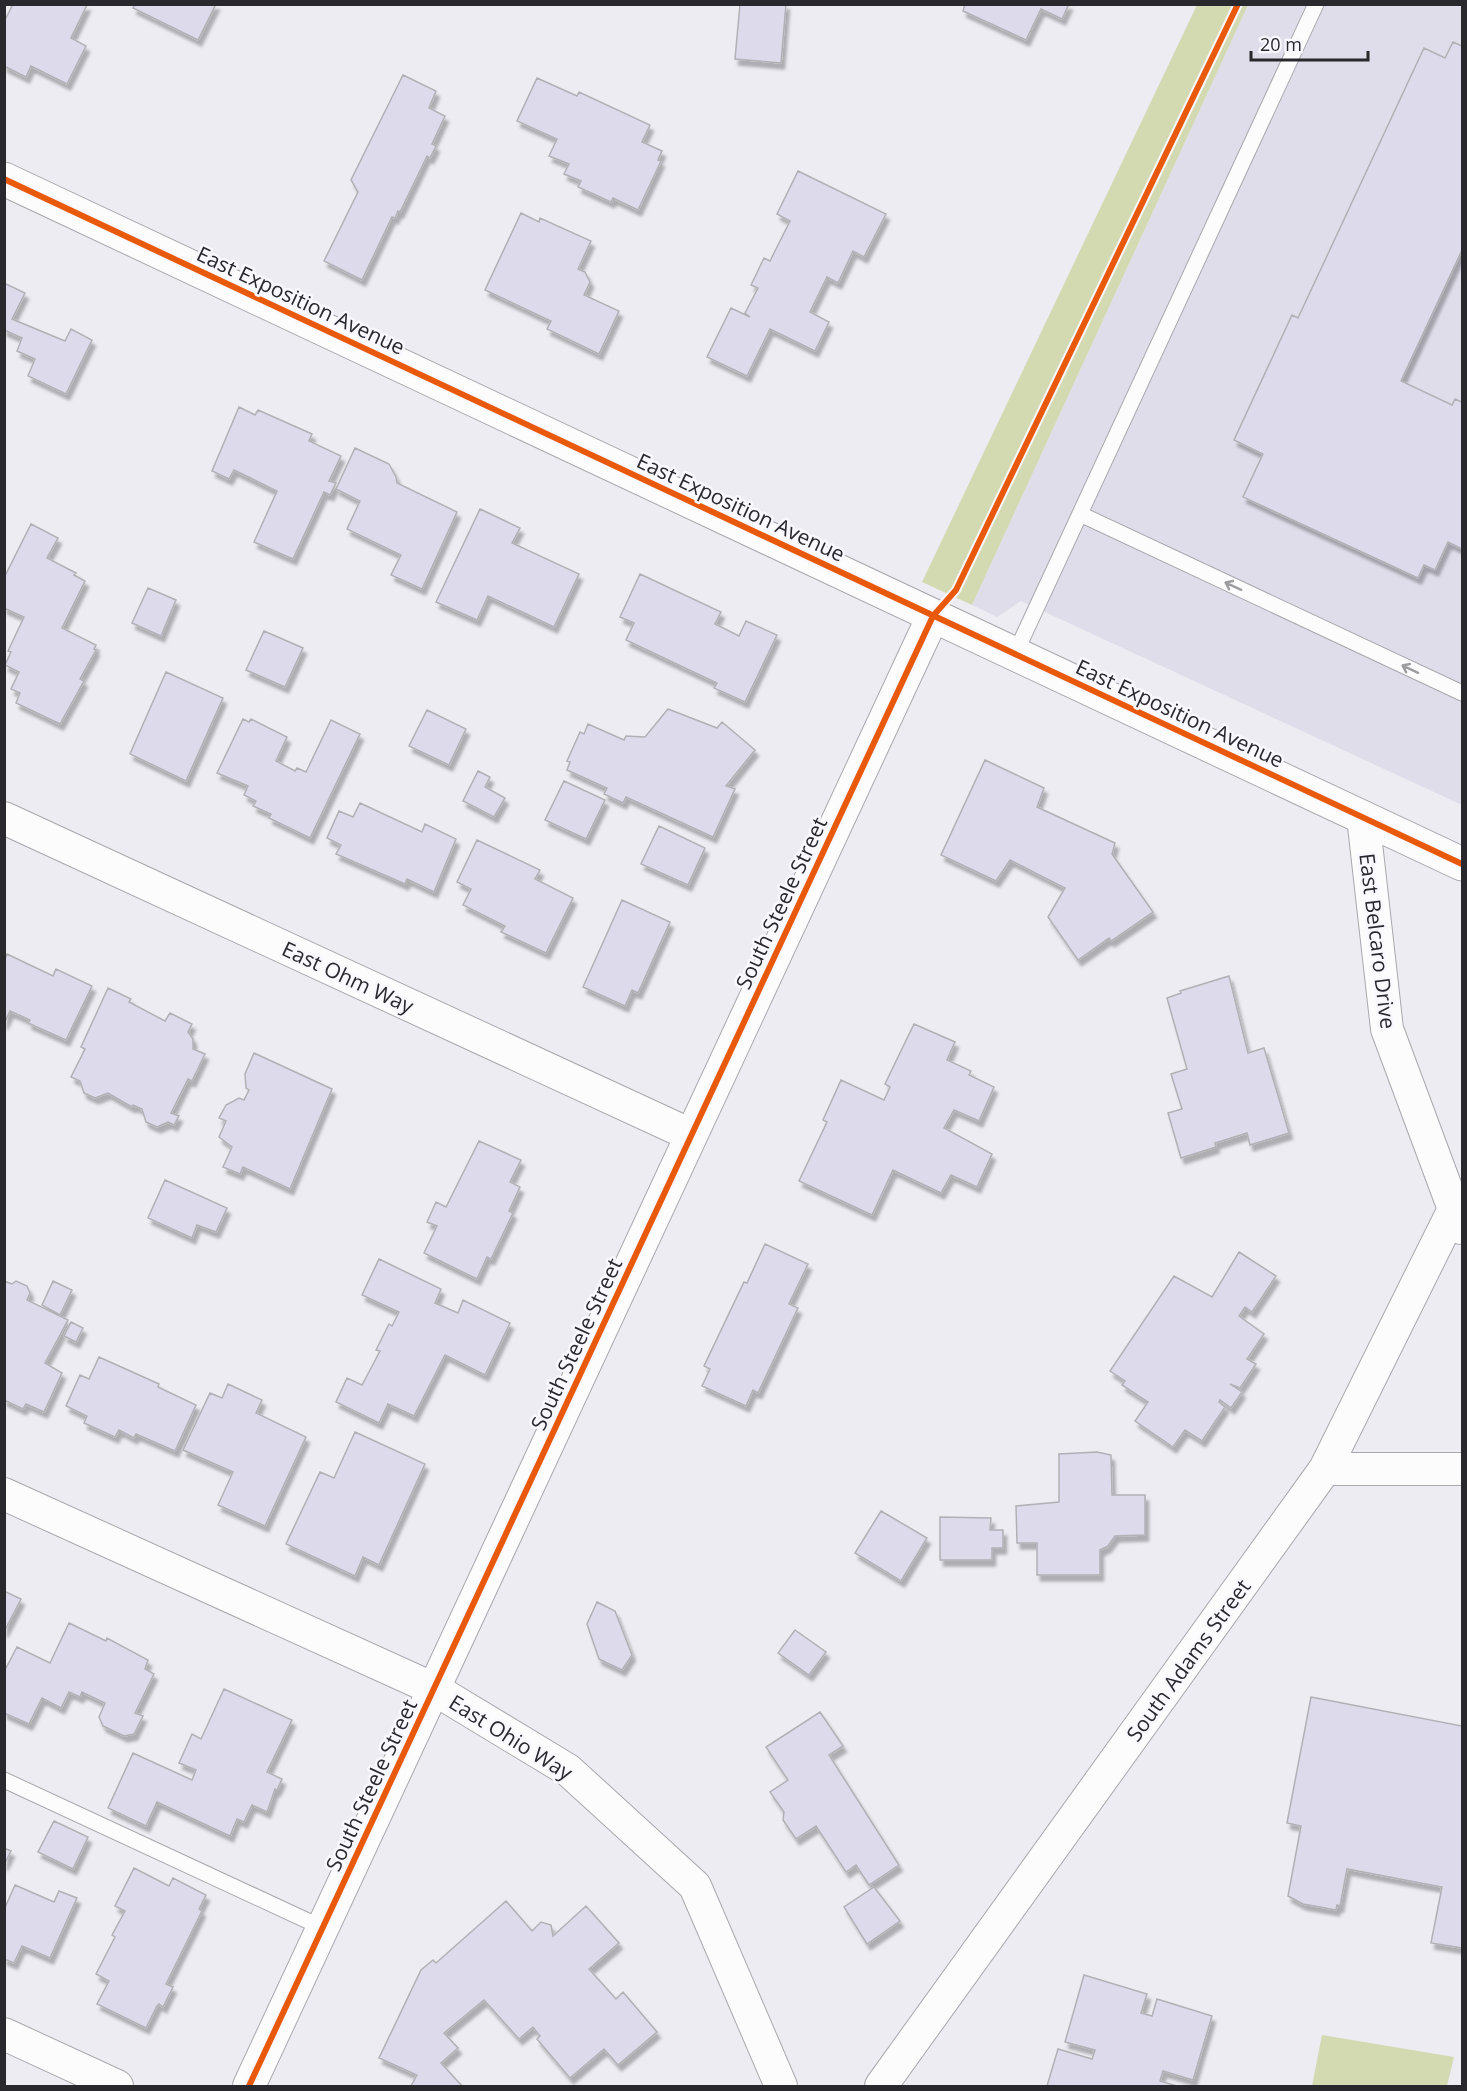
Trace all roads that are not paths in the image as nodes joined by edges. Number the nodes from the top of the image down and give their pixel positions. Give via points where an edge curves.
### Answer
1 (1316, 4) edge
2 (4, 180) edge
3 (1080, 514) junction
4 (933, 616) junction
5 (1015, 654) junction
6 (1462, 693) edge
7 (1363, 817) junction
8 (4, 818) edge
9 (1462, 864) edge
10 (692, 1135) junction
11 (1458, 1220) edge
12 (1325, 1469) junction
13 (1462, 1469) edge
14 (4, 1494) edge
15 (434, 1689) junction
16 (4, 1780) edge
17 (323, 1928) junction
18 (4, 2034) edge
19 (117, 2086) edge
20 (249, 2086) edge
21 (781, 2086) edge
22 (881, 2086) edge

1 - 3 lane
2 - 4 street, East Exposition Avenue
3 - 5 lane
6 -> 3 lane
4 - 5 street, East Exposition Avenue
4 - 10 street, South Steele Street
5 - 7 street, East Exposition Avenue
7 - 9 street, East Exposition Avenue
7 - 11 street, East Belcaro Drive via 1388,1029
8 - 10 street, East Ohm Way
10 - 15 street, South Steele Street
11 - 12 street, South Adams Street
12 - 13 street
12 - 22 street, South Adams Street
14 - 15 street, East Ohio Way
15 - 17 street, South Steele Street
15 - 21 street, East Ohio Way via 568,1770 694,1886
16 - 17 lane
17 - 20 street, South Steele Street
18 - 19 street

